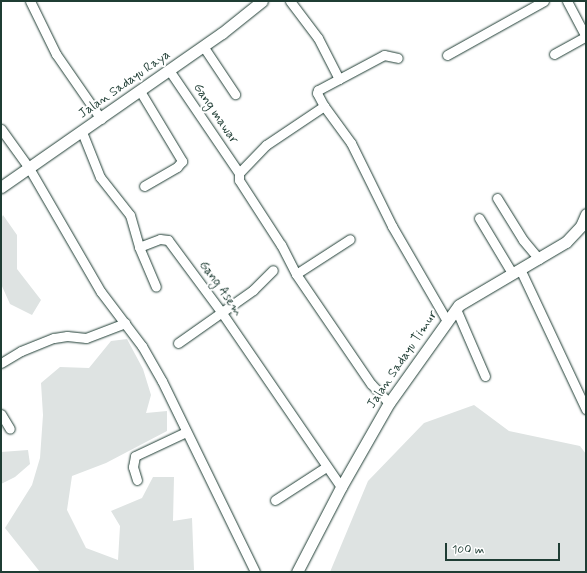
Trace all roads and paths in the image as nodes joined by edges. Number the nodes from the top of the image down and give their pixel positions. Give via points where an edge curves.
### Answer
1 (30, 1) edge
2 (262, 1) edge
3 (290, 1) edge
4 (544, 1) edge
5 (566, 1) edge
6 (585, 32) edge
7 (203, 46) junction
8 (554, 54) dead end
9 (447, 55) dead end
10 (398, 58) dead end
11 (169, 70) junction
12 (339, 79) junction
13 (140, 91) junction
14 (235, 94) dead end
15 (324, 106) junction
16 (101, 119) junction
17 (1, 129) edge
18 (82, 132) junction
19 (29, 168) junction
20 (239, 173) junction
21 (144, 186) dead end
22 (1, 187) edge
23 (497, 198) dead end
24 (479, 218) dead end
25 (585, 219) edge
26 (350, 239) dead end
27 (139, 247) junction
28 (539, 259) junction
29 (272, 270) dead end
30 (516, 271) junction
31 (296, 274) junction
32 (156, 287) dead end
33 (456, 309) junction
34 (222, 313) junction
35 (447, 321) junction
36 (125, 323) junction
37 (178, 343) dead end
38 (1, 363) edge
39 (485, 376) dead end
40 (389, 403) junction
41 (586, 409) edge
42 (1, 414) edge
43 (10, 429) dead end
44 (186, 432) junction
45 (326, 467) junction
46 (138, 480) dead end
47 (341, 487) junction
48 (275, 500) dead end
49 (255, 572) edge
50 (297, 572) edge

1 - 16 street via 56,54
2 - 7 street, Jalan Sadayu Raya
3 - 12 street via 318,38
4 - 9 street
5 - 6 street
6 - 8 street
7 - 11 street, Jalan Sadayu Raya
7 - 14 street
10 - 12 street via 384,55
11 - 13 street, Jalan Sadayu Raya
11 - 20 street, Gang mawar
12 - 15 street via 318,90
13 - 16 street, Jalan Sadayu Raya
13 - 21 street via 182,161 177,167
15 - 20 street via 266,145
15 - 35 street via 351,143 386,215
16 - 18 street, Jalan Sadayu Raya
17 - 19 street
18 - 19 street, Jalan Sadayu Raya
18 - 27 street via 100,177 130,215
19 - 22 street, Jalan Sadayu Raya
19 - 36 street via 101,292
20 - 31 street, Gang mawar via 239,180 281,244
23 - 28 street via 519,234
24 - 30 street
25 - 28 street, Jalan Sadayu Timur via 566,242
26 - 31 street
27 - 32 street
27 - 34 street, Gang Asem via 160,239 168,240
28 - 30 street, Jalan Sadayu Timur
29 - 34 street via 253,290
30 - 33 street, Jalan Sadayu Timur via 469,297
30 - 41 street
31 - 40 street, Gang mawar via 371,384
33 - 35 street, Jalan Sadayu Timur
33 - 39 street
34 - 37 street
34 - 45 street, Gang Asem
35 - 40 street, Jalan Sadayu Timur
36 - 38 street via 86,338 54,338 21,351
36 - 44 street via 162,381
40 - 47 street, Jalan Sadayu Timur
42 - 43 street
44 - 46 street via 136,455 133,467
44 - 49 street
45 - 47 street, Gang Asem
45 - 48 street
47 - 50 street, Jalan Sadayu Timur

